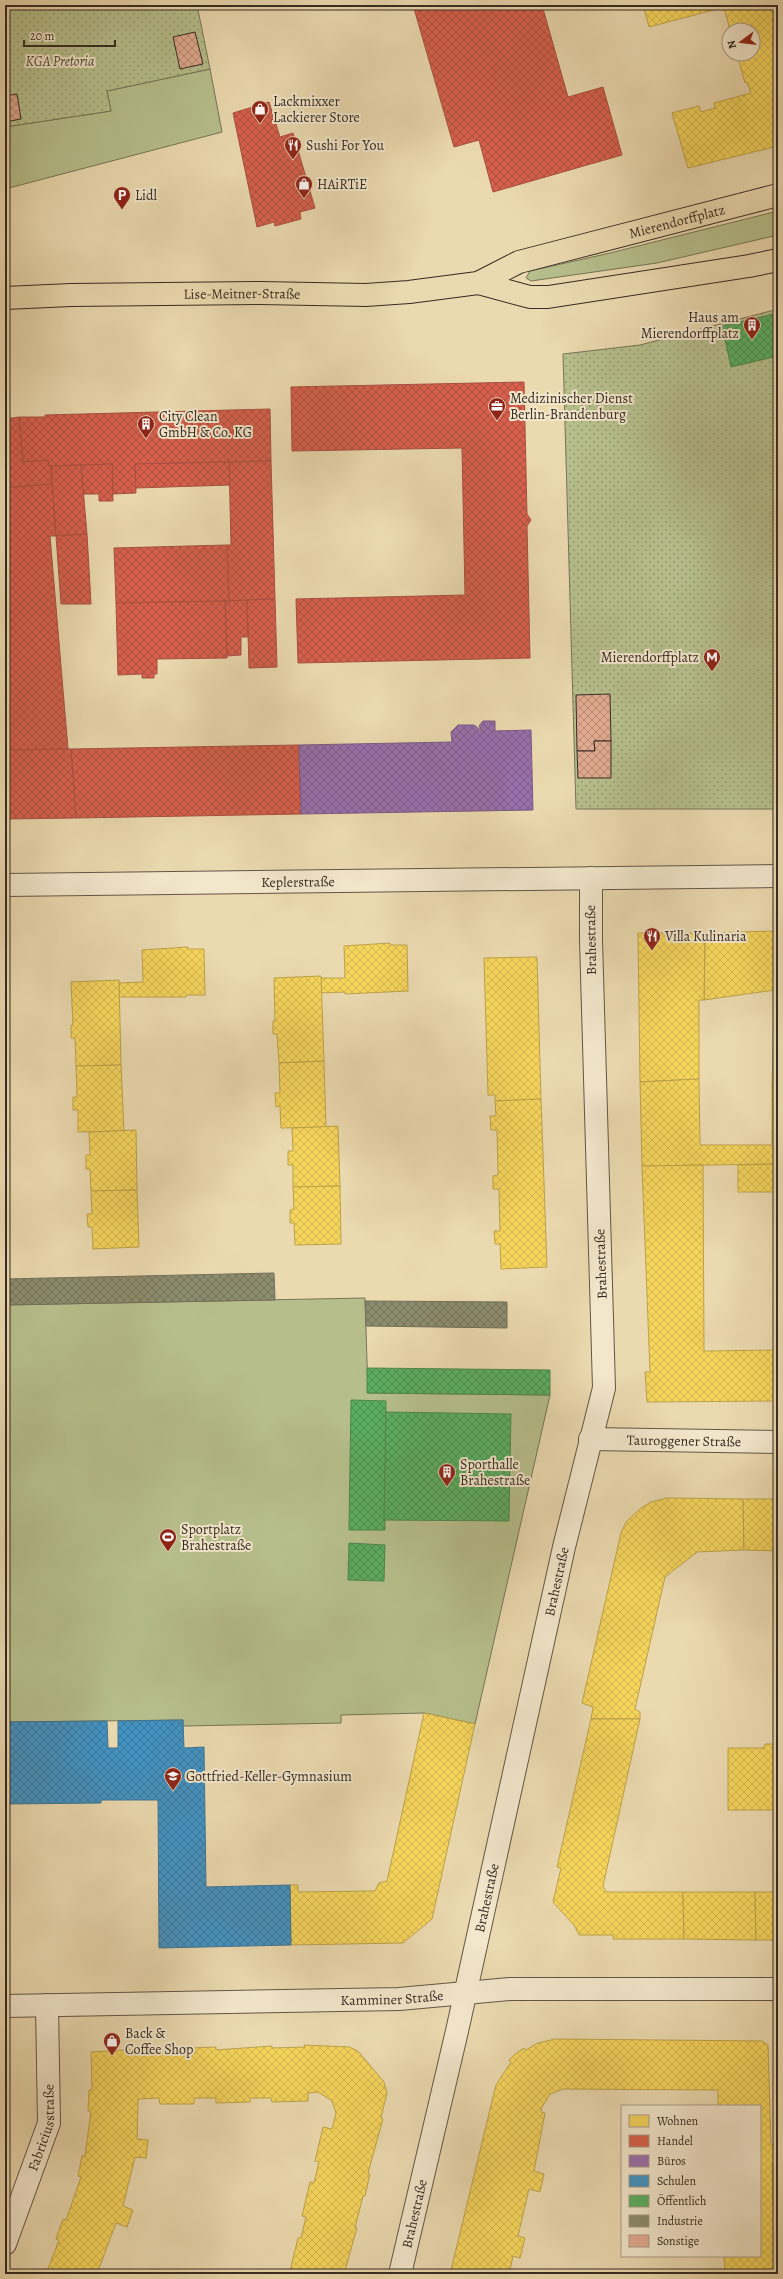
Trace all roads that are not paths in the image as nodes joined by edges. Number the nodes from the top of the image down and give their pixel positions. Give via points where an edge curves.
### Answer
1 (778, 195) edge
2 (576, 248) joint
3 (778, 260) edge
4 (478, 283) junction
5 (5, 298) edge
6 (778, 876) edge
7 (591, 878) junction
8 (5, 885) edge
9 (590, 1439) junction
10 (778, 1442) edge
11 (778, 1989) edge
12 (465, 1992) junction
13 (47, 2005) junction
14 (5, 2006) edge
15 (5, 2244) edge
16 (400, 2274) edge

1 - 2 main road, Mierendorffplatz
2 - 4 main road, Lise-Meitner-Straße via 519,262
3 - 4 main road, Lise-Meitner-Straße via 548,297 530,297
4 - 5 main road, Lise-Meitner-Straße via 366,295 229,293
6 - 7 street
7 - 8 street, Keplerstraße
7 - 9 street, Brahestraße via 604,1388
9 - 10 street, Tauroggener Straße
9 - 12 street, Brahestraße via 550,1605 536,1681
11 - 12 street, Kamminer Straße via 510,1989
12 - 13 street, Kamminer Straße via 399,1999
12 - 16 street, Brahestraße
13 - 14 street, Kamminer Straße
13 - 15 street, Fabriciusstraße via 49,2123

